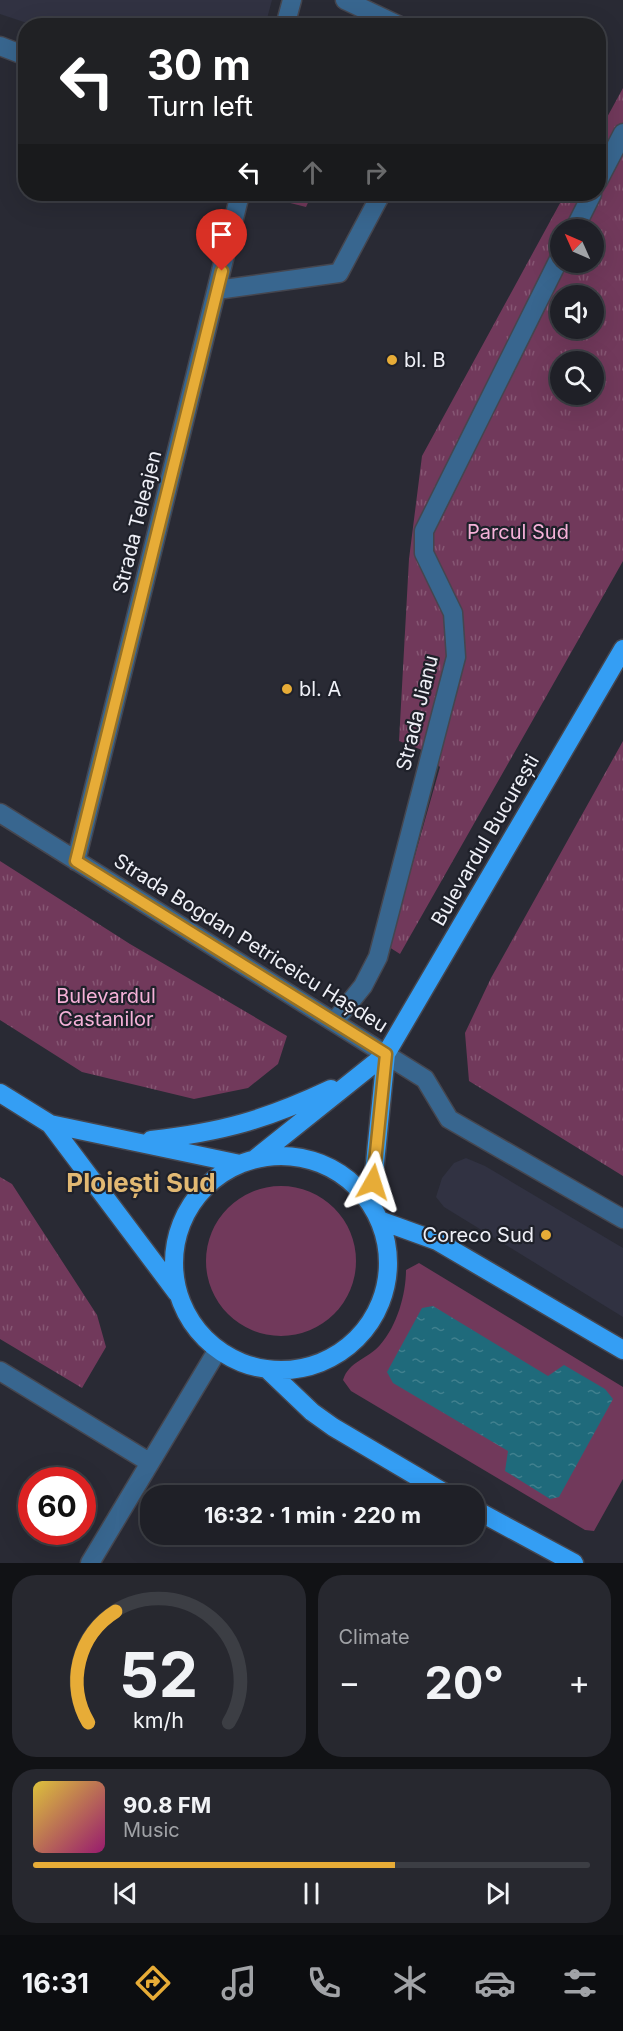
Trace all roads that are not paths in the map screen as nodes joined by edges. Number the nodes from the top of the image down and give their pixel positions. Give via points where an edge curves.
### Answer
1 (292, 0) edge
2 (345, 0) edge
3 (287, 18) edge
4 (383, 18) edge
5 (0, 46) edge
6 (18, 53) edge
7 (623, 133) edge
8 (606, 166) edge
9 (238, 201) edge
10 (377, 201) edge
11 (588, 201) edge
12 (580, 219) edge
13 (552, 273) edge
14 (217, 290) junction
15 (623, 649) edge
16 (0, 813) edge
17 (76, 861) junction
18 (334, 1022) junction
19 (386, 1054) junction
20 (357, 1077) junction
21 (0, 1093) edge
22 (50, 1124) junction
23 (136, 1142) junction
24 (248, 1161) junction
25 (371, 1203) junction
26 (623, 1219) edge
27 (379, 1220) junction
28 (177, 1294) junction
29 (623, 1350) edge
30 (217, 1351) junction
31 (268, 1370) junction
32 (0, 1371) edge
33 (149, 1462) junction
34 (431, 1485) edge
35 (485, 1515) edge
36 (90, 1563) edge
37 (574, 1563) edge

1 - 3 street
2 - 4 street
5 - 6 street
7 - 8 street
9 - 14 street, Strada Teleajen
10 - 14 street via 339,273
11 - 12 street
13 - 18 street, Strada Jianu via 424,531 424,553 453,613 456,657 378,957 363,986
14 - 17 street, Strada Teleajen
15 - 19 main road, Bulevardul București
16 - 17 street, Strada Bogdan Petriceicu Hașdeu
17 - 18 street, Strada Bogdan Petriceicu Hașdeu
18 - 19 street, Strada Bogdan Petriceicu Hașdeu
19 - 20 main road, Bulevardul București
19 - 25 main road, Bulevardul București
19 - 26 street, Strada Bogdan Petriceicu Hașdeu via 425,1079 449,1119
20 - 23 main road via 281,1112 233,1128
20 - 24 main road, Bulevardul București
21 - 22 main road
22 - 23 main road
22 - 28 main road
23 - 24 main road
24 - 25 main road via 298,1157 328,1167
24 - 28 main road via 213,1180 192,1203 178,1232 173,1263
25 - 27 main road
27 - 29 main road via 437,1241
27 - 31 main road via 388,1253 386,1288 372,1320 349,1347 319,1364
28 - 30 main road via 186,1316
30 - 31 main road via 250,1367
30 - 33 street
31 - 34 main road via 333,1427
32 - 33 street
33 - 36 street
35 - 37 main road

